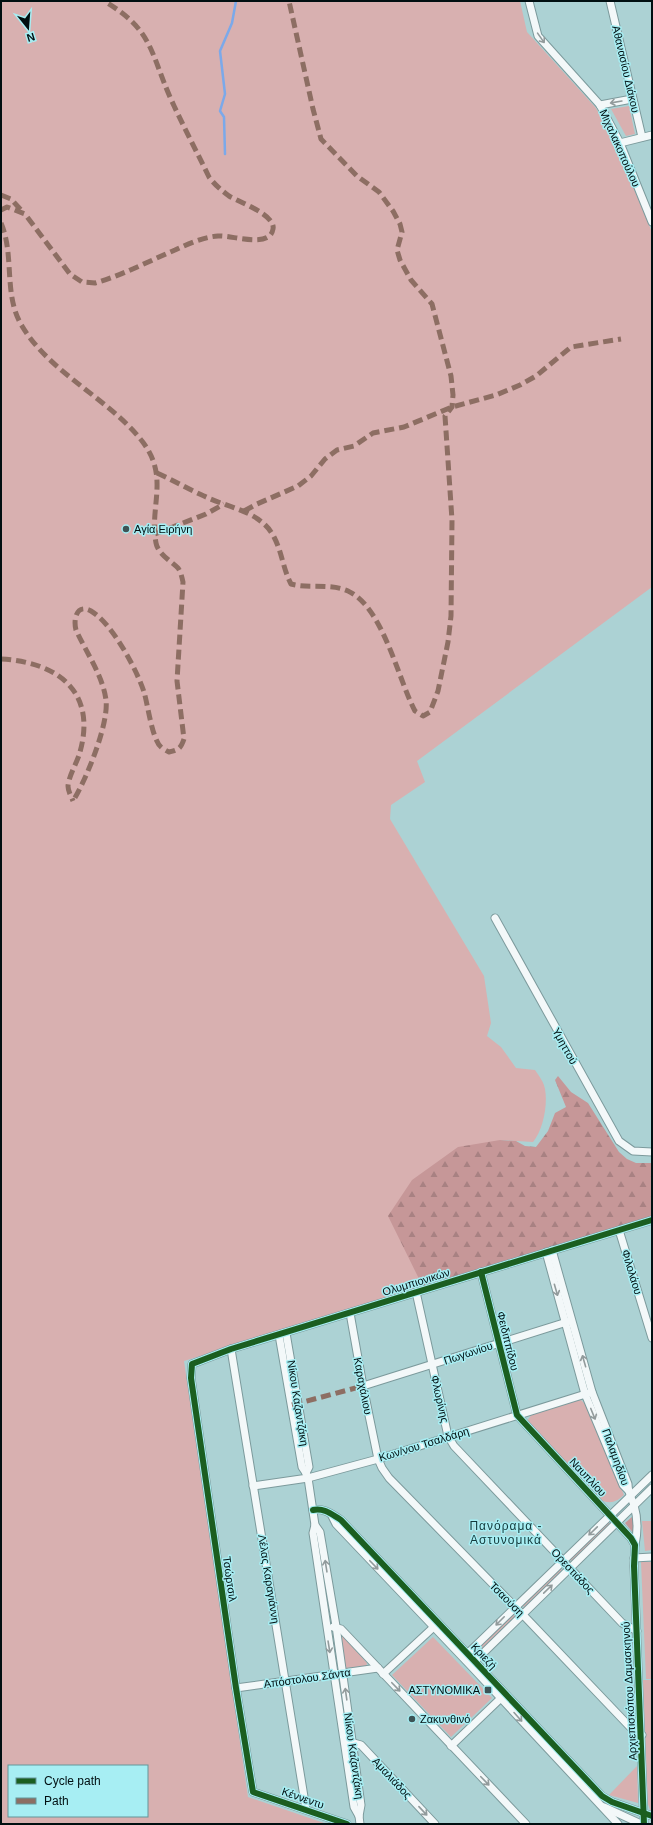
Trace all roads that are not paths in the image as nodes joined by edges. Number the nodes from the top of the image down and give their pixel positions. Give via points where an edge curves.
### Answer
1 (529, 1) edge
2 (610, 1) edge
3 (632, 99) junction
4 (600, 105) junction
5 (652, 135) edge
6 (642, 137) junction
7 (620, 143) junction
8 (652, 222) edge
9 (495, 918) dead end
10 (652, 1152) edge
11 (652, 1220) edge
12 (619, 1230) junction
13 (549, 1251) junction
14 (481, 1272) junction
15 (416, 1292) junction
16 (350, 1313) junction
17 (569, 1322) junction
18 (283, 1334) junction
19 (652, 1338) edge
20 (499, 1344) junction
21 (231, 1349) junction
22 (432, 1365) junction
23 (190, 1368) joint
24 (363, 1386) junction
25 (589, 1393) junction
26 (517, 1415) junction
27 (448, 1436) junction
28 (378, 1459) junction
29 (307, 1475) junction
30 (652, 1475) edge
31 (253, 1486) junction
32 (652, 1488) edge
33 (629, 1493) junction
34 (634, 1505) junction
35 (313, 1510) junction
36 (610, 1515) junction
37 (617, 1522) junction
38 (315, 1526) junction
39 (635, 1546) junction
40 (652, 1557) edge
41 (634, 1558) junction
42 (563, 1560) junction
43 (570, 1568) junction
44 (515, 1607) junction
45 (522, 1614) junction
46 (436, 1624) junction
47 (336, 1626) junction
48 (326, 1627) junction
49 (637, 1632) junction
50 (466, 1656) junction
51 (473, 1663) junction
52 (378, 1668) junction
53 (342, 1673) junction
54 (383, 1674) junction
55 (334, 1675) junction
56 (285, 1681) junction
57 (236, 1688) junction
58 (501, 1698) junction
59 (642, 1735) junction
60 (344, 1742) junction
61 (352, 1742) junction
62 (451, 1746) junction
63 (253, 1792) joint
64 (602, 1807) junction
65 (306, 1809) junction
66 (644, 1812) junction
67 (359, 1816) junction
68 (652, 1816) edge
69 (652, 1823) edge
70 (346, 1824) edge
71 (360, 1824) edge
72 (436, 1824) edge
73 (526, 1824) edge
74 (618, 1824) edge
75 (641, 1824) edge
76 (644, 1824) edge
77 (649, 1824) edge

1 -> 4 street, Μιχαλακοπούλου via 538,36
2 - 3 street, Αθανασίου Διάκου
3 -> 4 street
3 - 6 street, Αθανασίου Διάκου
4 - 7 street, Μιχαλακοπούλου
5 - 6 street
6 - 7 street
7 - 8 street, Μιχαλακοπούλου
9 - 10 street, Υμηττού via 620,1141 632,1151
11 - 12 street, Ολυμπιονικών
12 - 13 street, Ολυμπιονικών
12 - 19 street, Φιλολάου
13 - 14 street, Ολυμπιονικών
13 - 17 street, Παλαμηδίου
14 - 15 street, Ολυμπιονικών
14 - 20 street, Φειδιππίδου
15 - 16 street, Ολυμπιονικών
15 - 22 street, Φλωρίνης
16 - 18 street, Ολυμπιονικών
16 - 24 street, Καραχάλιου
17 - 20 street, Πωγωνίου
17 - 25 street, Παλαμηδίου
18 - 21 street, Ολυμπιονικών
18 - 29 street, Νίκου Καζαντζάκη via 308,1467
20 - 22 street, Πωγωνίου
20 - 26 street, Φειδιππίδου
21 - 23 street, Ολυμπιονικών via 197,1360
21 - 31 street, Λέλας Καραγιάννη
22 - 24 street, Πωγωνίου
22 - 27 street, Φλωρίνης
23 - 57 street, Τσώρτσιλ
24 - 28 street, Καραχάλιου
25 - 26 street, Κων/νου Τσαλδάρη
25 - 33 street, Παλαμηδίου via 628,1484
26 - 27 street, Κων/νου Τσαλδάρη
26 - 36 street, Ναυπλίου
27 - 28 street, Κων/νου Τσαλδάρη
27 - 42 street, Ορεστιάδος via 454,1446
28 - 29 street, Κων/νου Τσαλδάρη
28 - 44 street, Τσαούση via 389,1478
29 - 31 street, Κων/νου Τσαλδάρη
29 - 35 street, Νίκου Καζαντζάκη
30 - 33 street
31 - 56 street, Λέλας Καραγιάννη
32 - 34 street
33 - 34 street, Παλαμηδίου
33 - 36 street
34 - 37 street
34 - 39 street, Παλαμηδίου via 638,1524
35 - 38 street, Νίκου Καζαντζάκη
35 - 46 street, Κριεζή via 321,1509 341,1520
36 - 37 street, Ναυπλίου
36 -> 42 street
37 - 39 street, Ναυπλίου
37 - 43 street
47 -> 38 street, Νίκου Καζαντζάκη via 320,1532
38 - 48 street, Νίκου Καζαντζάκη via 313,1533
39 - 41 street
40 - 41 street
41 - 49 street, Αρχιεπισκόπου Δαμασκηνού
42 - 43 street, Ορεστιάδος
42 - 44 street
45 -> 43 street
43 - 49 street, Ορεστιάδος via 622,1623
44 - 45 street, Τσαούση
44 -> 50 street
45 - 51 street
45 - 59 street, Τσαούση via 630,1727
46 - 50 street, Κριεζή
46 - 54 street
47 - 48 street
47 - 52 street
47 - 53 street, Νίκου Καζαντζάκη
48 -> 55 street, Νίκου Καζαντζάκη
49 - 59 street, Αρχιεπισκόπου Δαμασκηνού
50 - 51 street, Κριεζή
51 - 58 street, Κριεζή
51 - 66 street, Κριεζή via 602,1796 612,1802
52 - 53 street, Απόστολου Σάντα
52 - 54 street
53 - 55 street, Απόστολου Σάντα
61 -> 53 street, Νίκου Καζαντζάκη
54 -> 62 street
55 - 56 street, Απόστολου Σάντα
55 - 60 street, Νίκου Καζαντζάκη
56 - 57 street, Απόστολου Σάντα
56 - 65 street, Λέλας Καραγιάννη
57 - 63 street, Τσώρτσιλ
58 - 62 street
58 -> 64 street, Κριεζή
59 - 66 street, Αρχιεπισκόπου Δαμασκηνού
60 - 61 street
60 - 67 street, Νίκου Καζαντζάκη via 354,1807
61 - 67 street, Νίκου Καζαντζάκη via 361,1805
61 -> 72 street, Αμαλιάδος via 361,1745
62 -> 73 street
63 - 65 street, Κέννεντυ
64 - 74 street, Κριεζή
64 - 75 street
65 - 70 street, Κέννεντυ
66 - 68 street, Κριεζή
66 - 76 street, Αρχιεπισκόπου Δαμασκηνού
67 - 71 street
69 - 77 street

